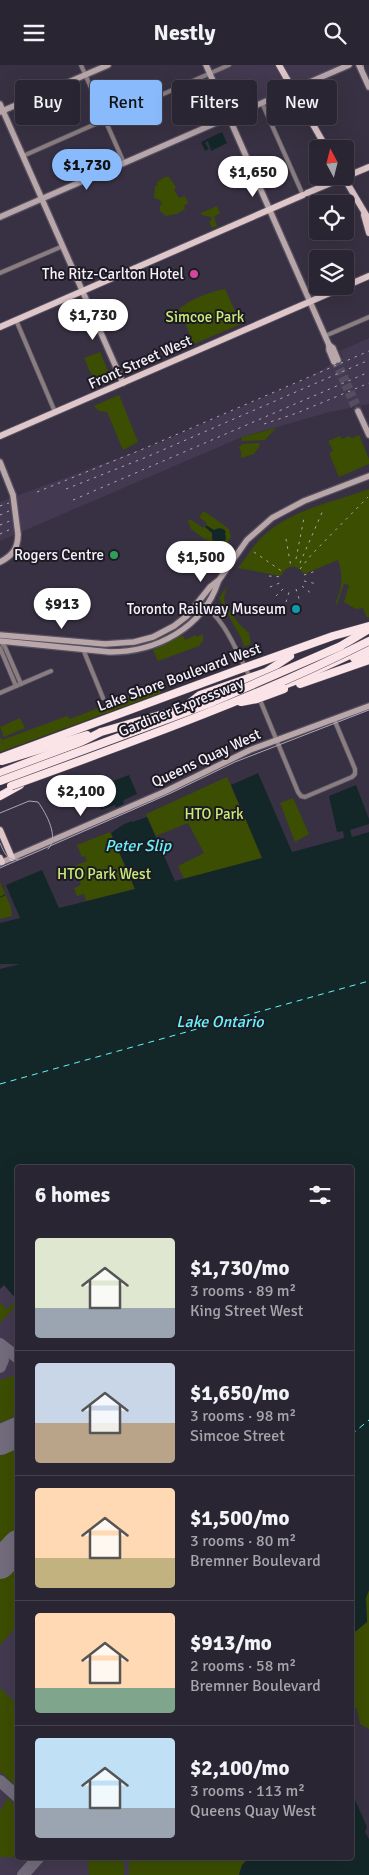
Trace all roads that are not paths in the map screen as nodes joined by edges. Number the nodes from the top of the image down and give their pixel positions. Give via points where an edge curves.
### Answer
1 (81, 65) edge
2 (108, 65) edge
3 (206, 65) edge
4 (229, 65) edge
5 (279, 65) edge
6 (349, 65) edge
7 (359, 65) edge
8 (210, 73) junction
9 (85, 75) junction
10 (213, 80) edge
11 (288, 80) edge
12 (314, 80) edge
13 (90, 86) edge
14 (369, 87) edge
15 (162, 94) edge
16 (267, 101) edge
17 (262, 103) junction
18 (0, 104) edge
19 (257, 105) edge
20 (2, 111) edge
21 (93, 125) edge
22 (107, 125) edge
23 (213, 125) edge
24 (232, 125) edge
25 (313, 125) edge
26 (322, 140) edge
27 (22, 156) junction
28 (124, 163) junction
29 (369, 167) edge
30 (354, 173) edge
31 (325, 185) edge
32 (348, 185) edge
33 (305, 194) junction
34 (42, 199) junction
35 (270, 209) junction
36 (364, 214) junction
37 (0, 217) edge
38 (369, 220) edge
39 (369, 233) edge
40 (63, 246) junction
41 (0, 273) edge
42 (369, 276) edge
43 (82, 291) junction
44 (310, 302) junction
45 (369, 317) edge
46 (16, 320) junction
47 (0, 327) edge
48 (325, 336) junction
49 (337, 361) tunnel mouth
50 (123, 383) junction
51 (55, 411) junction
52 (358, 411) dead end
53 (369, 435) edge
54 (0, 436) edge
55 (0, 462) edge
56 (369, 475) edge
57 (0, 562) edge
58 (202, 604) junction
59 (369, 627) edge
60 (369, 633) edge
61 (0, 635) edge
62 (0, 641) edge
63 (369, 641) edge
64 (84, 642) junction
65 (341, 646) junction
66 (369, 646) edge
67 (305, 647) junction
68 (0, 648) edge
69 (83, 649) junction
70 (369, 652) edge
71 (369, 660) edge
72 (245, 668) junction
73 (51, 671) dead end
74 (250, 678) junction
75 (21, 684) junction
76 (16, 686) junction
77 (277, 687) junction
78 (0, 693) edge
79 (258, 695) junction
80 (103, 698) dead end
81 (208, 703) junction
82 (227, 704) junction
83 (369, 705) edge
84 (334, 719) junction
85 (173, 722) junction
86 (101, 732) junction
87 (276, 740) junction
88 (0, 758) edge
89 (0, 762) edge
90 (0, 773) edge
91 (0, 781) edge
92 (0, 790) edge
93 (0, 796) edge
94 (0, 830) edge
95 (12, 858) junction
96 (1, 861) edge

1 - 9 street
2 - 9 street
3 - 8 street
4 - 8 street
5 - 11 main road
6 - 12 street
7 - 14 street
8 - 10 street
8 - 15 street
9 - 13 street
9 - 20 street
16 - 17 street
17 - 19 street
17 - 33 street
18 - 20 street
20 - 27 street
21 - 27 street
22 - 28 street
23 - 28 street
24 - 35 street
25 - 26 main road
27 - 34 street
28 - 34 street
29 - 30 main road
31 - 33 main road
32 - 36 main road
33 - 35 main road
34 - 37 street
34 - 40 street
35 - 43 main road
35 - 44 street
36 - 38 main road
36 - 39 main road
40 - 41 street
40 - 43 street
42 - 44 main road, Front Street West
43 - 46 main road
43 - 50 street
44 - 48 street
44 - 50 main road, Front Street West
45 - 48 street
46 - 47 main road
46 - 51 street
48 - 49 street
50 - 51 main road, Front Street West
51 - 54 main road, Front Street West
52 - 53 street
55 - 57 street, bridge via 13,495 18,535 13,553
56 - 58 street via 272,518 248,539 210,587
58 - 64 street via 179,623 143,641 120,644
58 - 69 street via 194,620 156,645 123,652
58 - 72 street via 225,627
59 - 65 highway
59 - 67 highway, Lake Shore Boulevard West
60 - 65 highway, Gardiner Expressway
61 - 64 street
62 - 69 street
62 - 75 street
63 - 82 highway, Gardiner Expressway, bridge
64 - 69 street
65 - 81 highway, Gardiner Expressway, bridge
66 - 77 highway
67 - 72 highway, Lake Shore Boulevard West
67 - 74 highway via 266,672
68 - 76 street
69 - 80 street
70 - 77 highway
71 - 82 highway, bridge via 257,699
72 - 74 street
72 - 88 highway, Lake Shore Boulevard West
73 - 75 street
74 - 79 street
74 - 85 highway via 200,695
75 - 76 street
76 - 78 street
77 - 79 highway
79 - 85 highway via 220,710
79 - 87 street
81 - 86 highway, bridge
81 - 91 highway, Gardiner Expressway, bridge
82 - 92 highway, Gardiner Expressway, bridge
83 - 84 street, Queens Quay West
84 - 87 street, Queens Quay West
84 - 87 street via 355,769 354,776 302,797
85 - 93 highway via 48,769
86 - 89 highway
86 - 90 highway
87 - 95 street, Queens Quay West
94 - 95 main road
95 - 96 street, Queens Quay West

